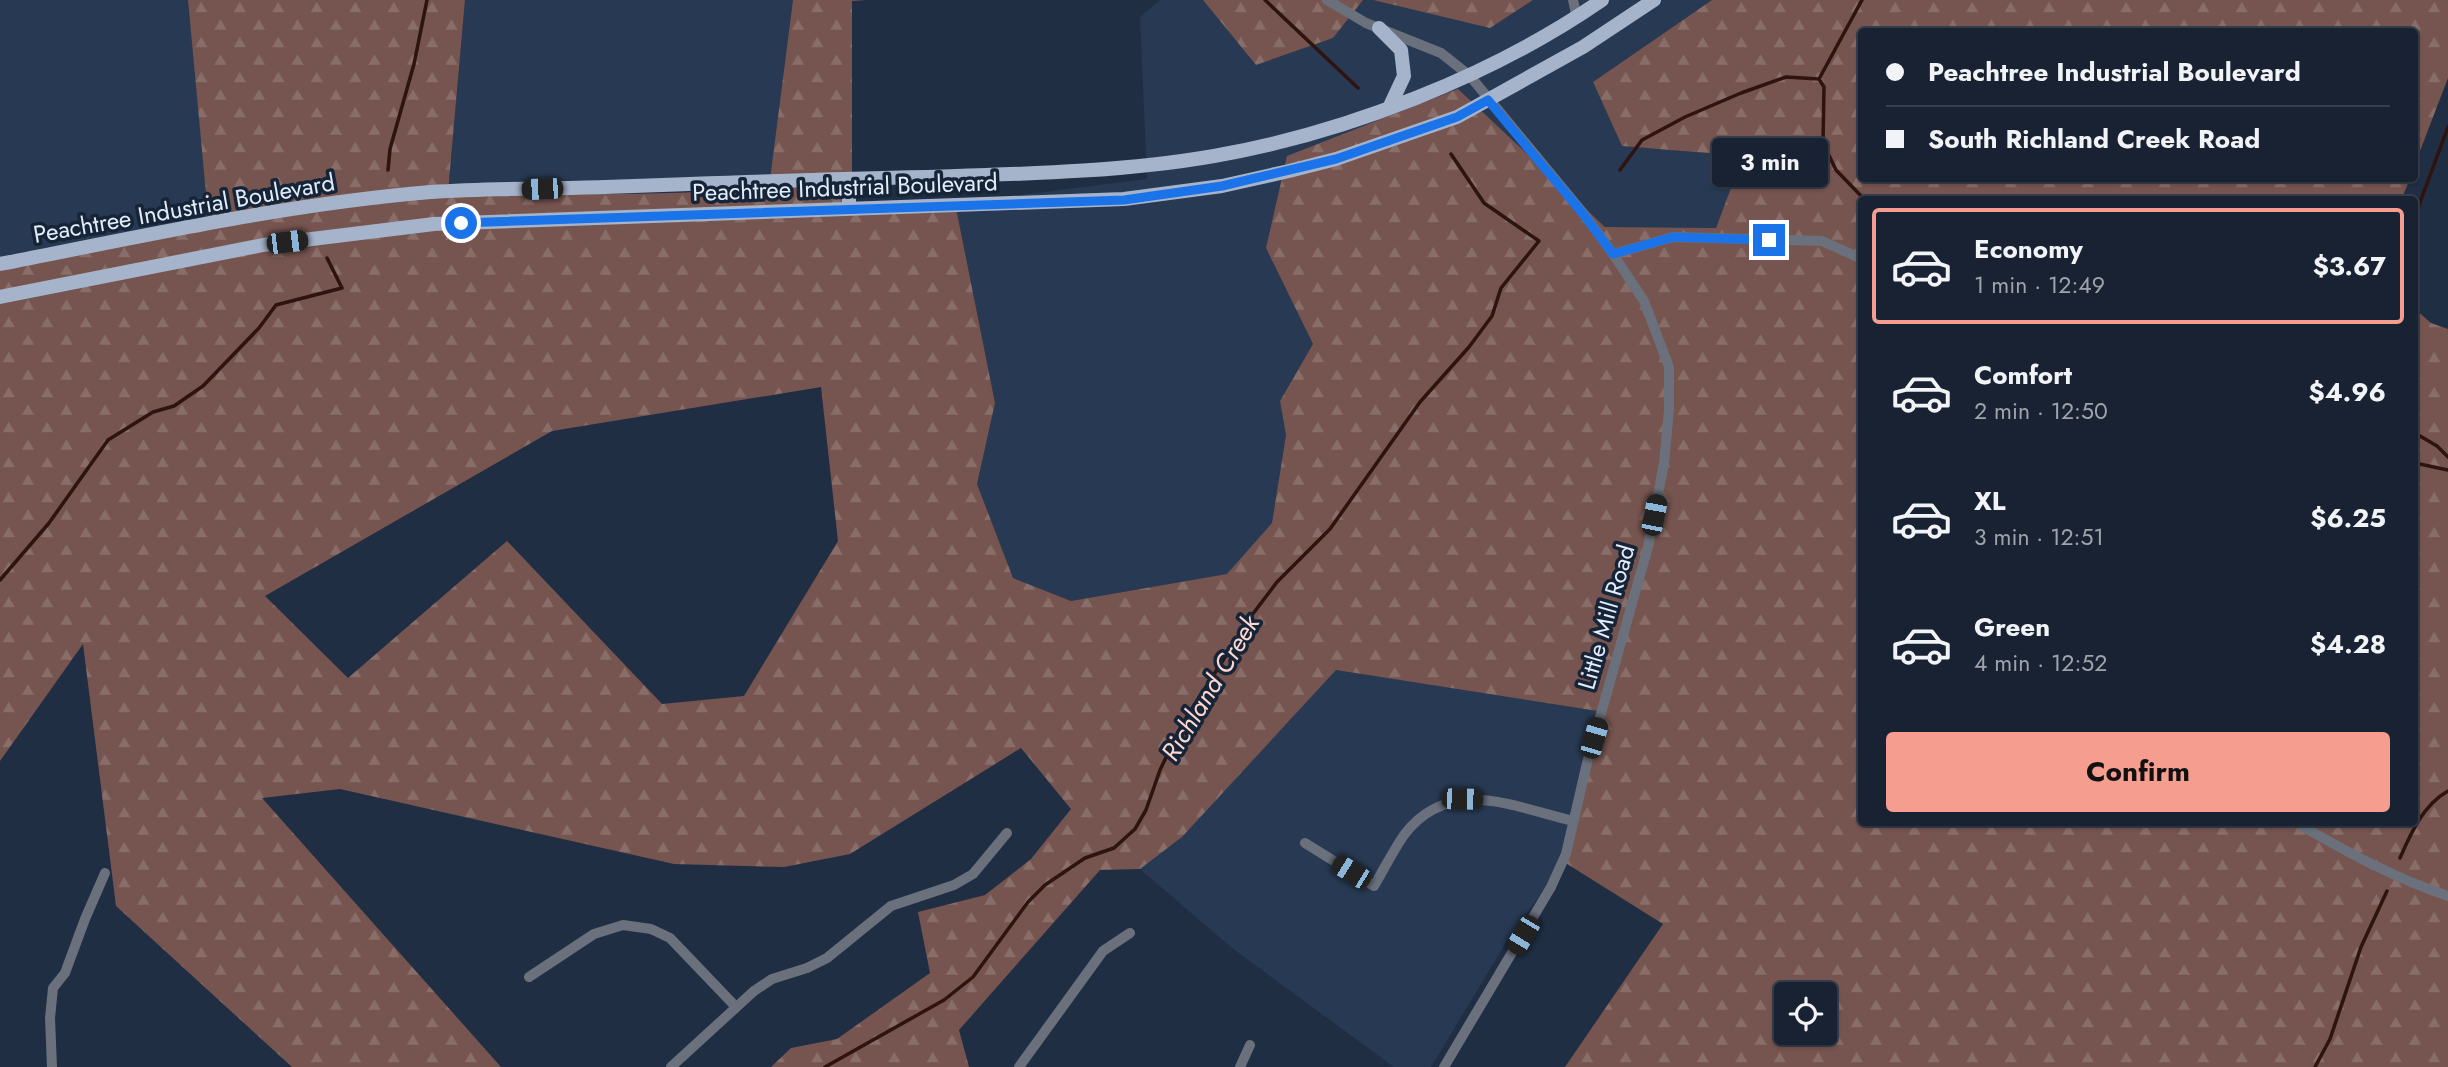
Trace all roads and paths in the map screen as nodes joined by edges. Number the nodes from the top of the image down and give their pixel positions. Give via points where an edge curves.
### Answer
1 (1327, 0) edge
2 (1573, 0) edge
3 (1602, 0) edge
4 (1654, 0) edge
5 (1577, 18) junction
6 (1379, 28) junction
7 (1469, 76) junction
8 (1488, 100) junction
9 (1390, 106) junction
10 (849, 179) junction
11 (849, 209) junction
12 (1613, 254) junction
13 (1858, 257) edge
14 (0, 264) edge
15 (0, 297) edge
16 (1573, 821) junction
17 (2302, 826) edge
18 (1007, 833) dead end
19 (1305, 844) dead end
20 (105, 873) dead end
21 (2448, 896) edge
22 (1130, 933) dead end
23 (529, 977) dead end
24 (736, 1007) junction
25 (1250, 1045) dead end
26 (52, 1067) edge
27 (671, 1067) edge
28 (1019, 1067) edge
29 (1240, 1067) edge
30 (1444, 1067) edge

1 - 6 street, Little Mill Road
2 - 5 street
3 - 5 main road, Peachtree Industrial Boulevard
4 - 8 main road, Peachtree Industrial Boulevard via 1583,47
5 - 7 main road, Peachtree Industrial Boulevard
6 - 7 street, Little Mill Road via 1441,53
6 - 9 main road via 1401,50 1404,76
7 - 8 street, Little Mill Road
7 - 9 main road, Peachtree Industrial Boulevard
8 - 11 main road, Peachtree Industrial Boulevard via 1457,117 1336,159 1222,186 1124,200
8 - 12 street, Little Mill Road
9 - 10 main road, Peachtree Industrial Boulevard via 1326,128 1214,156 998,175
10 - 11 main road
10 - 14 main road, Peachtree Industrial Boulevard via 432,192 258,213
11 - 15 main road, Peachtree Industrial Boulevard via 434,224 263,245
12 - 13 street via 1673,237 1822,241
12 - 16 street, Little Mill Road via 1644,301 1669,367 1669,410 1648,547
16 - 19 street via 1482,799 1448,802 1432,809 1405,834 1374,886
16 - 30 street, Little Mill Road via 1552,887
17 - 21 street via 2365,862
18 - 24 street via 973,874 891,906 827,958 772,979
20 - 26 street via 65,973 53,988
22 - 28 street via 1103,951
23 - 24 street via 594,934 623,925 651,929 670,938
24 - 27 street
25 - 29 street

